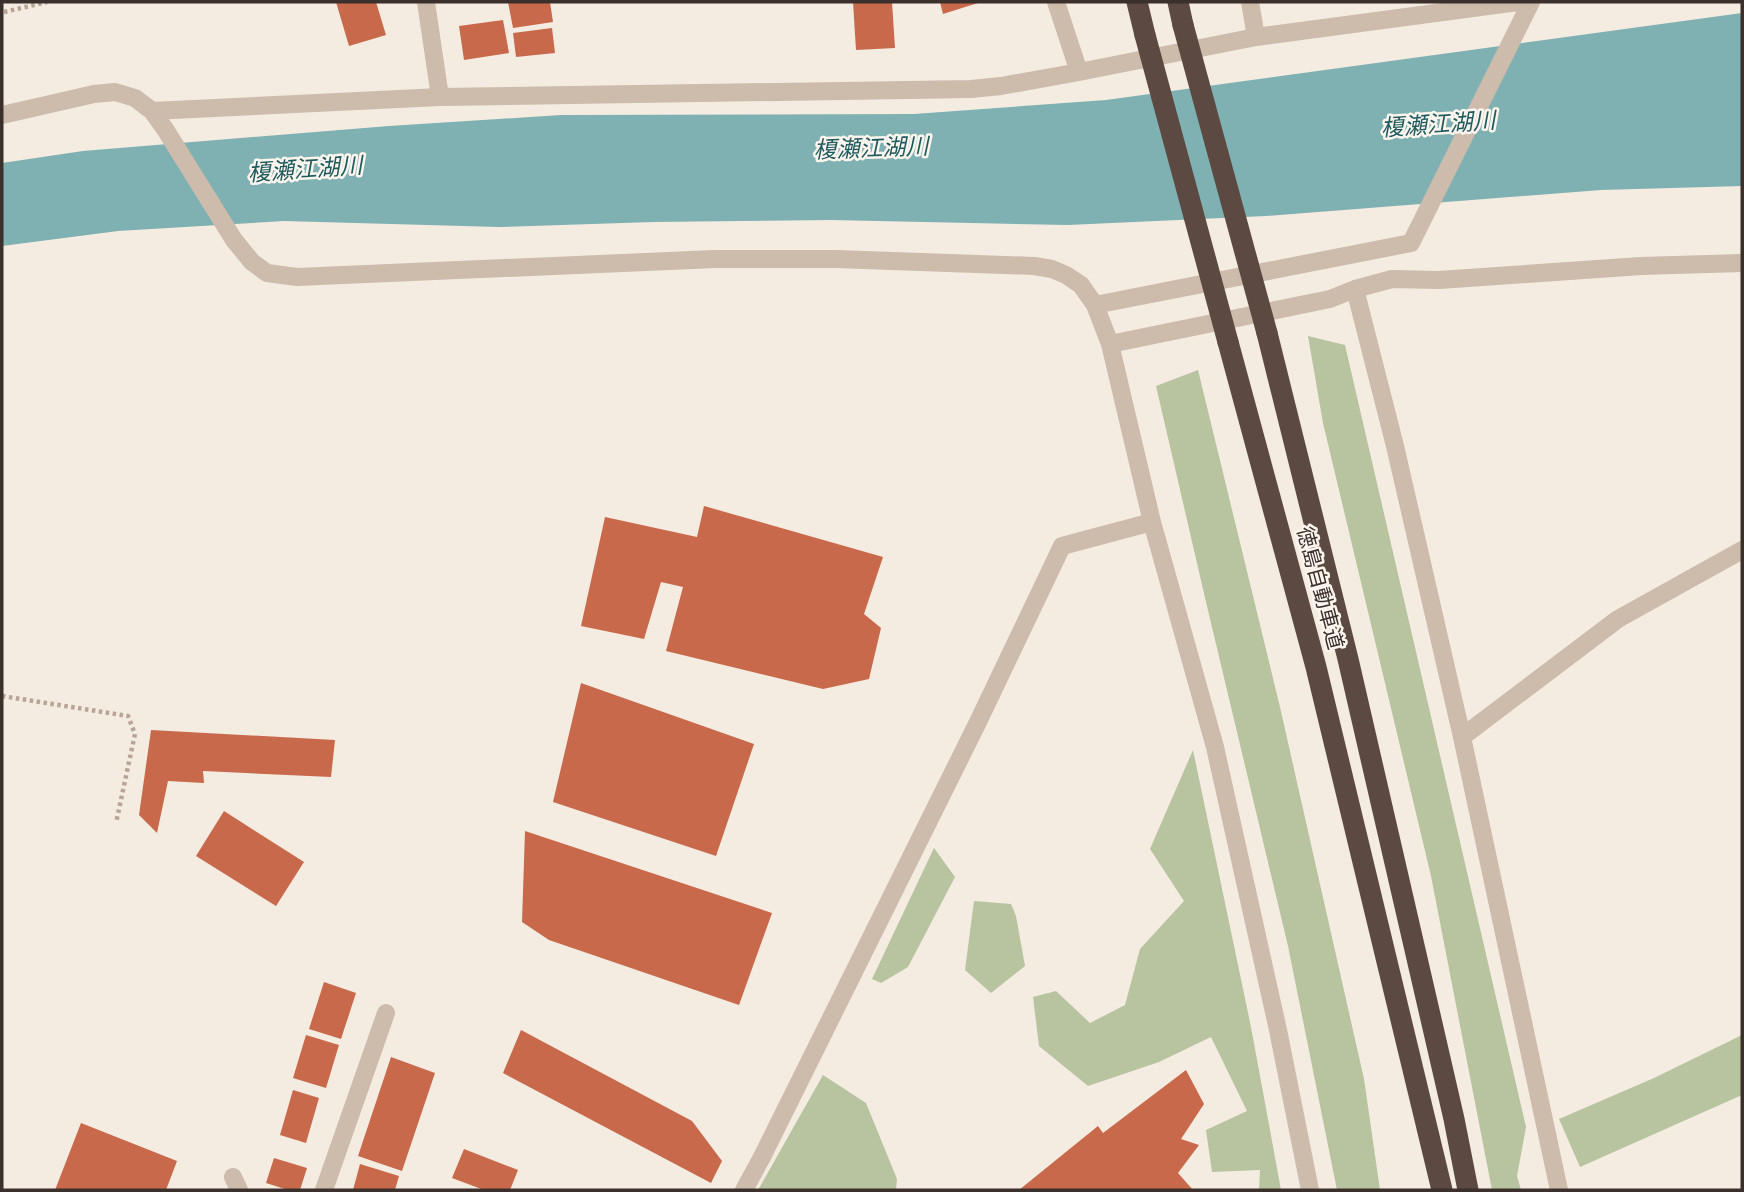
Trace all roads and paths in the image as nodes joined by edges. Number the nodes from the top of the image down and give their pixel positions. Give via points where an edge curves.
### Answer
1 (47, 2) edge
2 (426, 2) edge
3 (1056, 2) edge
4 (1137, 2) edge
5 (1178, 2) edge
6 (1250, 2) edge
7 (1518, 2) edge
8 (1531, 2) edge
9 (4, 12) dead end
10 (1256, 37) junction
11 (1079, 72) junction
12 (440, 97) junction
13 (152, 111) junction
14 (2, 115) edge
15 (1742, 263) edge
16 (1355, 289) junction
17 (1095, 305) junction
18 (1111, 344) junction
19 (1152, 522) junction
20 (1742, 550) edge
21 (2, 696) edge
22 (1462, 737) junction
23 (116, 823) dead end
24 (386, 1013) dead end
25 (324, 1190) edge
26 (744, 1190) edge
27 (1310, 1190) edge
28 (1442, 1190) edge
29 (1468, 1190) edge
30 (1559, 1190) edge

1 - 9 path
2 - 12 street
3 - 11 street
4 - 28 highway, 徳島自動車道, bridge via 1316,667
5 - 29 highway, 徳島自動車道, bridge via 1348,659
6 - 10 street
7 - 10 street
8 - 17 street via 1411,243
10 - 11 street
11 - 12 street via 971,89
12 - 13 street
13 - 14 street via 135,98 115,92
13 - 17 street via 234,240 267,273 297,277 715,260 1034,266 1066,275
15 - 16 street via 1392,279
16 - 18 street via 1330,299
16 - 22 street
17 - 18 street
18 - 19 street
19 - 26 street via 1062,546
19 - 27 street via 1215,747
20 - 22 street via 1618,619
21 - 23 path via 128,716 135,734
22 - 30 street
24 - 25 street

